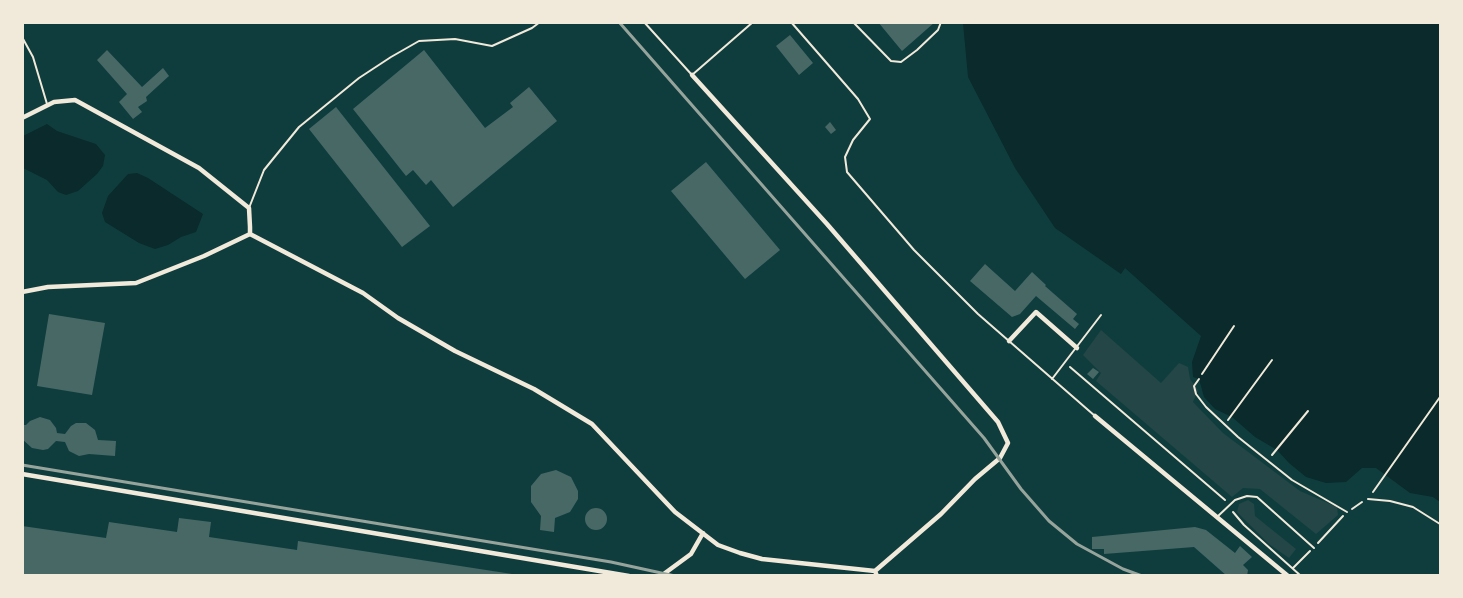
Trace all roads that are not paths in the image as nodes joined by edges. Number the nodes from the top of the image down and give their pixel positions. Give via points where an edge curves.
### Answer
1 (540, 22) edge
2 (644, 22) edge
3 (753, 22) edge
4 (791, 22) edge
5 (853, 22) edge
6 (941, 22) edge
7 (22, 37) edge
8 (692, 75) junction
9 (47, 105) junction
10 (22, 118) edge
11 (249, 208) junction
12 (250, 234) junction
13 (22, 292) edge
14 (1101, 315) dead end
15 (1009, 341) junction
16 (1077, 348) junction
17 (1052, 379) junction
18 (1199, 379) road end
19 (1095, 416) joint
20 (22, 474) edge
21 (1368, 499) road end
22 (1347, 512) road end
23 (1217, 517) junction
24 (1440, 524) edge
25 (703, 533) junction
26 (1314, 548) road end
27 (876, 573) edge
28 (1287, 575) edge
29 (629, 576) edge
30 (661, 576) edge

1 - 11 lane via 492,45 455,39 419,41 391,57 299,127 264,170
2 - 8 lane
3 - 8 lane
4 - 15 lane via 858,99 870,119 845,157 847,171 914,250
5 - 6 lane via 891,61 901,62 938,30
7 - 9 lane via 33,57
8 - 27 street via 998,422 1008,443 1000,458
9 - 10 street
9 - 11 street via 75,100 199,168
11 - 12 street
12 - 13 street via 136,283
12 - 25 street via 363,293 455,351 534,389 592,424 652,490
14 - 16 lane
15 - 16 street via 1036,312
15 - 17 lane
16 - 17 lane
17 - 19 lane
18 - 22 lane via 1194,386 1196,394 1238,437 1292,480
19 - 23 street
20 - 29 street
21 - 24 lane via 1413,507
23 - 26 lane via 1235,500 1247,495 1257,497
23 - 28 street
25 - 27 street via 718,545 762,559
25 - 30 street via 691,554

